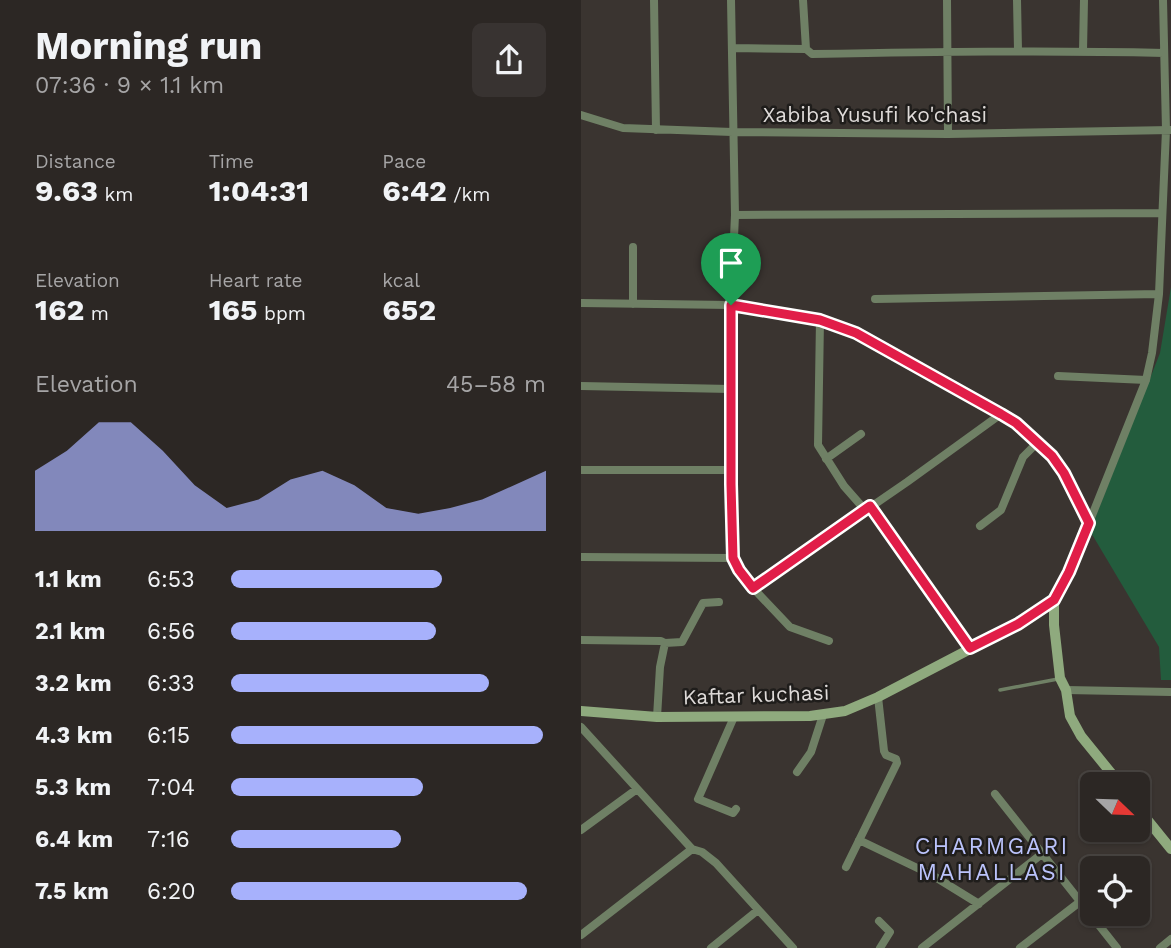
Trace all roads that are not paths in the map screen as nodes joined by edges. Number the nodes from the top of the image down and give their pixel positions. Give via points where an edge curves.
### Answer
1 (654, 0) edge
2 (731, 0) edge
3 (803, 0) edge
4 (947, 0) edge
5 (1017, 0) edge
6 (1084, 0) edge
7 (1163, 0) edge
8 (732, 48) junction
9 (806, 49) junction
10 (1018, 50) junction
11 (1083, 51) junction
12 (1167, 52) edge
13 (948, 53) junction
14 (581, 116) edge
15 (656, 130) junction
16 (1168, 130) edge
17 (732, 132) junction
18 (948, 134) junction
19 (1162, 213) junction
20 (735, 215) junction
21 (633, 247) dead end
22 (1159, 294) junction
23 (875, 299) dead end
24 (581, 303) edge
25 (633, 304) junction
26 (731, 305) junction
27 (820, 320) junction
28 (1058, 376) dead end
29 (1146, 380) junction
30 (581, 386) edge
31 (731, 389) junction
32 (1001, 414) junction
33 (861, 434) dead end
34 (1037, 443) junction
35 (826, 459) junction
36 (581, 470) edge
37 (731, 470) junction
38 (867, 508) junction
39 (1089, 523) junction
40 (980, 526) dead end
41 (581, 557) edge
42 (733, 558) junction
43 (753, 588) junction
44 (1054, 600) junction
45 (719, 602) dead end
46 (581, 640) edge
47 (829, 641) dead end
48 (665, 643) junction
49 (970, 648) junction
50 (1060, 678) junction
51 (1000, 690) dead end
52 (1066, 690) junction
53 (1171, 692) edge
54 (878, 698) junction
55 (584, 711) edge
56 (823, 715) junction
57 (734, 717) junction
58 (657, 718) junction
59 (581, 727) edge
60 (797, 772) dead end
61 (1110, 772) edge
62 (637, 789) junction
63 (995, 794) dead end
64 (736, 809) dead end
65 (1150, 823) edge
66 (581, 830) edge
67 (859, 840) junction
68 (692, 849) junction
69 (1171, 849) edge
70 (1043, 853) junction
71 (846, 867) dead end
72 (1080, 900) edge
73 (1080, 902) edge
74 (979, 904) junction
75 (758, 910) junction
76 (879, 921) dead end
77 (1100, 926) edge
78 (581, 934) edge
79 (1171, 939) edge
80 (711, 948) edge
81 (793, 948) edge
82 (880, 948) edge
83 (922, 948) edge
84 (1020, 948) edge
85 (1117, 948) edge
86 (1160, 948) edge

1 - 15 street
2 - 8 street
3 - 9 street
4 - 13 street
5 - 10 street
6 - 11 street
7 - 12 street, Kaftar kuchasi
8 - 9 street
8 - 17 street
9 - 13 street via 812,54
10 - 11 street
10 - 13 street
11 - 12 street
12 - 16 street, Kaftar kuchasi
13 - 18 street
14 - 15 street, Xabiba Yusufi ko'chasi via 623,128
15 - 17 street, Xabiba Yusufi ko'chasi
16 - 18 street, Xabiba Yusufi ko'chasi
16 - 19 street, Kaftar kuchasi
17 - 18 street, Xabiba Yusufi ko'chasi
17 - 20 street
19 - 20 street
19 - 22 street, Kaftar kuchasi
20 - 26 street
21 - 25 street
22 - 23 street
22 - 29 street, Kaftar kuchasi
24 - 25 street
25 - 26 street
26 - 27 street
26 - 31 street
27 - 32 street via 856,333
27 - 35 street via 818,444
28 - 29 street
29 - 39 street, Kaftar kuchasi
30 - 31 street
31 - 37 street
32 - 34 street
32 - 38 street
33 - 35 street
34 - 39 street via 1064,473
34 - 40 street via 1023,457 1001,510
35 - 38 street via 844,486
36 - 37 street
37 - 42 street
38 - 43 street
38 - 49 street
39 - 44 street, Kaftar kuchasi
41 - 42 street
42 - 43 street
43 - 47 street via 790,627
44 - 49 street, Kaftar kuchasi
44 - 50 street
45 - 48 street via 703,603 682,642
46 - 48 street
48 - 58 street
49 - 54 street, Kaftar kuchasi
50 - 51 lane
50 - 52 street
52 - 53 street
52 - 61 street via 1070,716
54 - 56 street, Kaftar kuchasi
54 - 67 street via 884,751 897,764
55 - 58 street, Kaftar kuchasi
55 - 59 street
56 - 57 street, Kaftar kuchasi
56 - 60 street via 811,752
57 - 58 street, Kaftar kuchasi
57 - 64 street via 698,799 733,813
59 - 62 street
62 - 66 street
62 - 68 street
63 - 70 street
65 - 69 street
67 - 71 street
67 - 74 street
68 - 75 street via 716,863
68 - 78 street
70 - 72 street
70 - 74 street
73 - 84 street
74 - 83 street
75 - 80 street
75 - 81 street
76 - 82 street via 890,932
77 - 85 street
79 - 86 street

